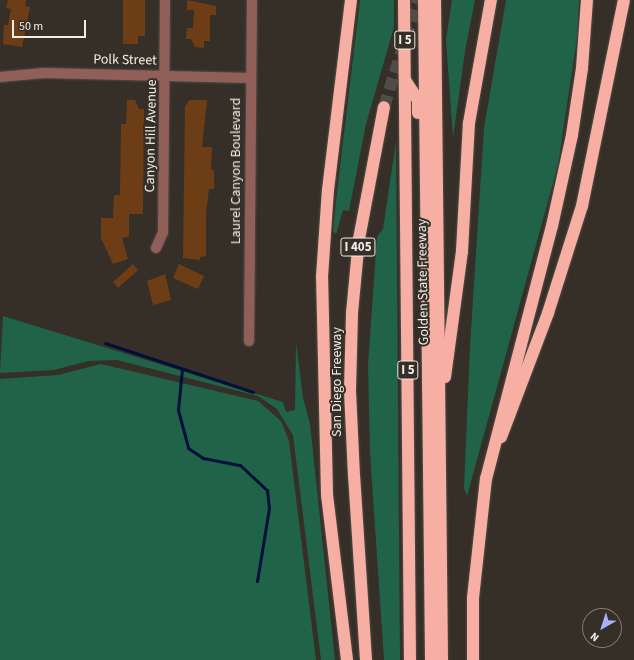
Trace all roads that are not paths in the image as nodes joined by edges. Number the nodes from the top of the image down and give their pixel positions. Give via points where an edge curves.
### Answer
1 (165, 0) edge
2 (252, 0) edge
3 (351, 0) edge
4 (404, 0) edge
5 (424, 0) edge
6 (435, 0) edge
7 (491, 0) edge
8 (587, 0) edge
9 (624, 0) edge
10 (165, 75) junction
11 (0, 77) edge
12 (250, 78) junction
13 (405, 80) junction
14 (384, 107) tunnel mouth
15 (156, 248) dead end
16 (249, 341) dead end
17 (440, 416) junction
18 (486, 479) junction
19 (347, 660) edge
20 (366, 660) edge
21 (410, 660) edge
22 (424, 660) edge
23 (430, 660) edge
24 (442, 660) edge
25 (473, 660) edge

1 - 10 street, Canyon Hill Avenue
2 - 12 street, Laurel Canyon Boulevard
3 - 19 highway via 328,190 322,277 326,473
4 - 13 highway, Golden State Freeway / I 5
5 - 23 highway
6 - 17 highway, Golden State Freeway / I 5
7 - 17 highway via 473,94 462,251
8 - 18 highway via 582,68 572,135 552,226
9 - 18 highway via 582,206 548,313
10 - 11 street, Polk Street via 44,73
10 - 12 street, Polk Street
10 - 15 street, Canyon Hill Avenue via 163,232
12 - 16 street, Laurel Canyon Boulevard
13 - 21 highway, Golden State Freeway / I 5
13 - 22 highway via 418,100
14 - 20 highway, San Diego Freeway / I 405 via 359,239 352,313 352,444
17 - 24 highway, Golden State Freeway / I 5
18 - 25 highway via 473,598

